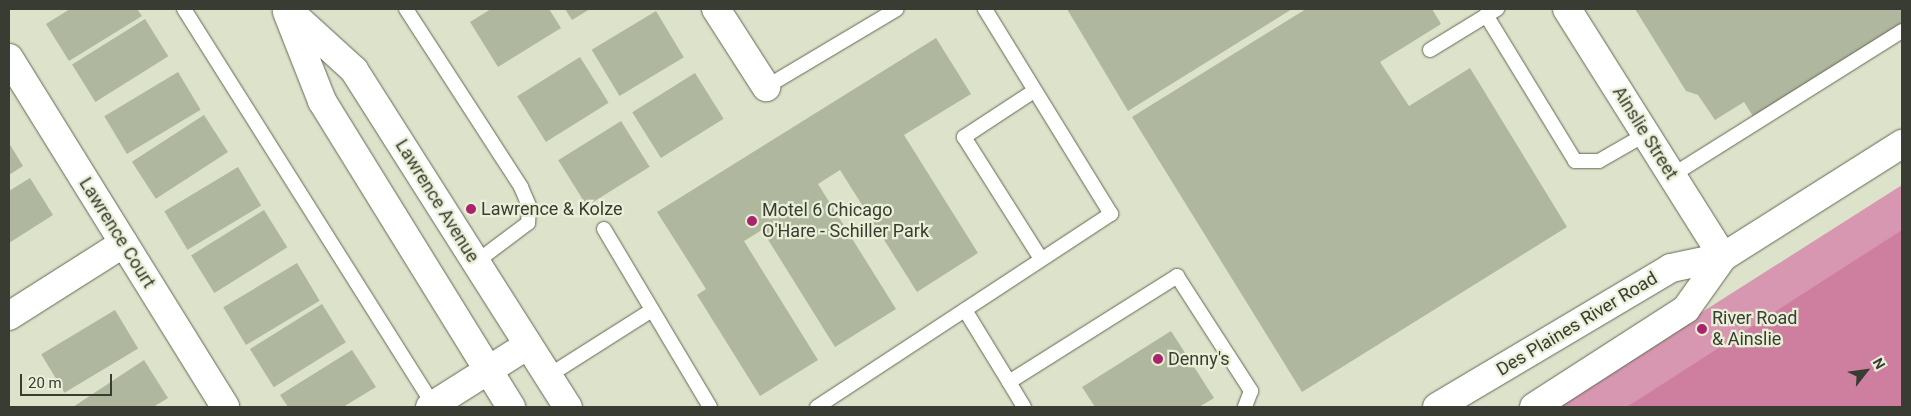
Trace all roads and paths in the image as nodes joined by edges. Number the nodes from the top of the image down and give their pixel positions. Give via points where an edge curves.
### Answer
1 (184, 9) edge
2 (286, 9) edge
3 (406, 9) edge
4 (716, 9) edge
5 (897, 9) edge
6 (985, 9) edge
7 (1567, 9) edge
8 (1491, 12) edge
9 (1902, 31) edge
10 (1430, 50) dead end
11 (9, 58) edge
12 (766, 87) joint
13 (1034, 91) junction
14 (1646, 134) junction
15 (1902, 144) edge
16 (1672, 176) junction
17 (604, 229) dead end
18 (124, 243) junction
19 (1723, 257) junction
20 (1042, 259) junction
21 (476, 262) junction
22 (652, 310) junction
23 (965, 310) junction
24 (9, 316) edge
25 (528, 345) junction
26 (488, 371) junction
27 (548, 376) junction
28 (1009, 382) junction
29 (432, 406) edge
30 (225, 407) edge
31 (511, 407) edge
32 (568, 407) edge
33 (710, 407) edge
34 (817, 407) edge
35 (1024, 407) edge
36 (1245, 407) edge
37 (1437, 407) edge
38 (1534, 407) edge

1 - 29 lane
2 - 21 main road, Lawrence Avenue via 354,70
2 - 26 main road, Lawrence Avenue via 322,101
3 - 21 lane via 521,187 529,206 528,223
4 - 12 main road
5 - 12 lane
6 - 13 lane
7 - 14 main road, Ainslie Street
8 - 10 lane
8 - 14 lane via 1575,161 1599,161
9 - 16 lane
11 - 18 main road, Lawrence Court
13 - 20 lane via 1111,214
13 - 20 lane via 964,137
14 - 16 main road, Ainslie Street
15 - 19 main road, Des Plaines River Road
16 - 19 main road, Ainslie Street
17 - 22 lane
18 - 24 main road
18 - 30 main road, Lawrence Court
19 - 37 main road, Des Plaines River Road via 1672,268
19 - 38 main road, Des Plaines River Road via 1686,309
20 - 23 lane
21 - 25 main road, Lawrence Avenue
22 - 27 lane
22 - 33 lane
23 - 28 lane
23 - 34 lane
25 - 26 main road
25 - 27 main road, Lawrence Avenue
26 - 29 main road
26 - 31 main road, Lawrence Avenue
27 - 32 main road, Lawrence Avenue
28 - 35 lane
28 - 36 lane via 1177,276 1251,391

